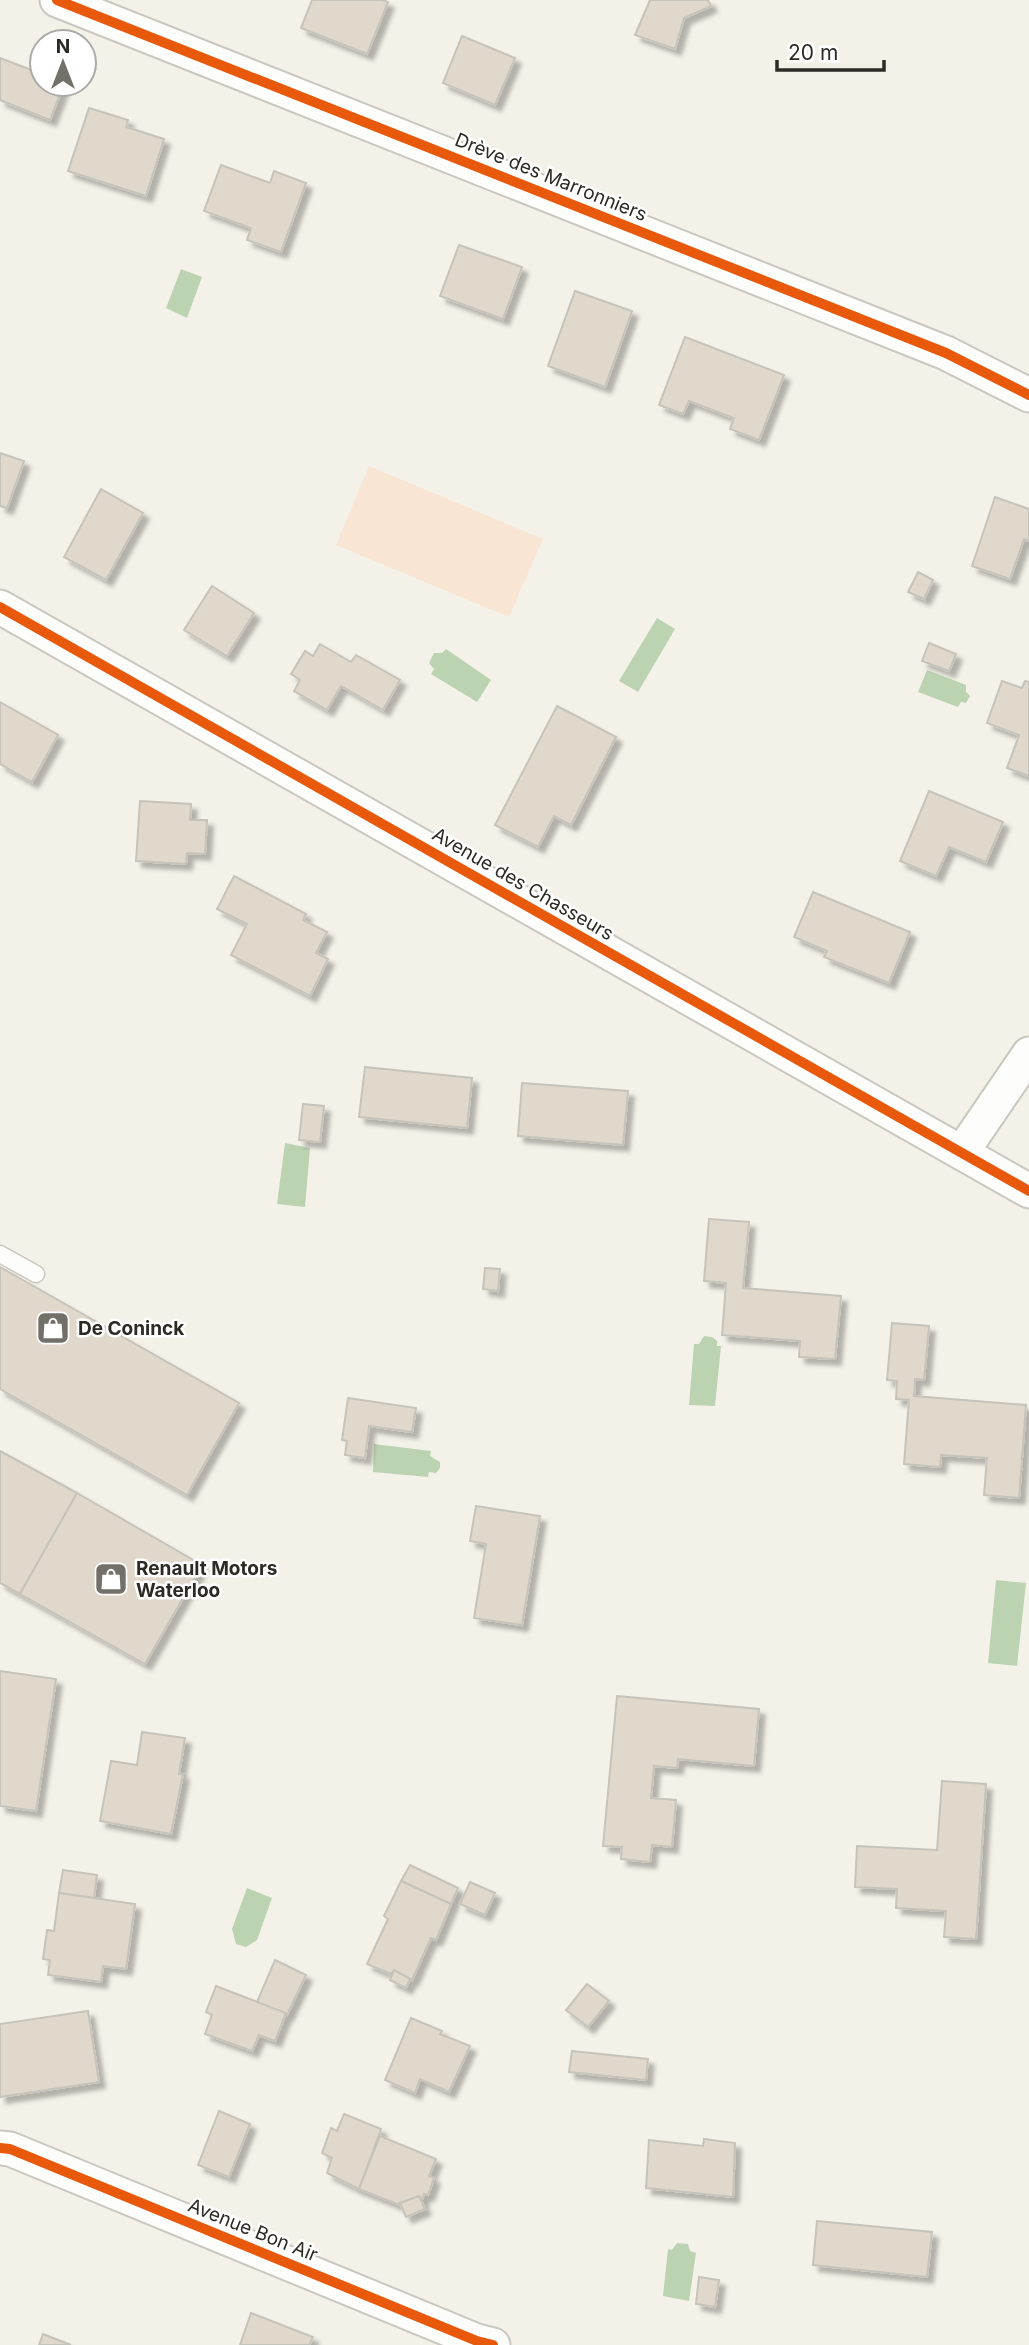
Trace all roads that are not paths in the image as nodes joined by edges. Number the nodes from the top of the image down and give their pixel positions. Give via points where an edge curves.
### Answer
1 (57, 0) edge
2 (1029, 395) edge
3 (0, 607) edge
4 (1029, 1054) edge
5 (962, 1152) junction
6 (1029, 1191) edge
7 (0, 1254) edge
8 (36, 1275) dead end
9 (0, 2148) edge
10 (493, 2345) edge

1 - 2 street, Drève des Marronniers via 946,353
3 - 5 street, Avenue des Chasseurs
4 - 5 street
5 - 6 street, Avenue des Chasseurs
7 - 8 lane
9 - 10 street, Avenue Bon Air

